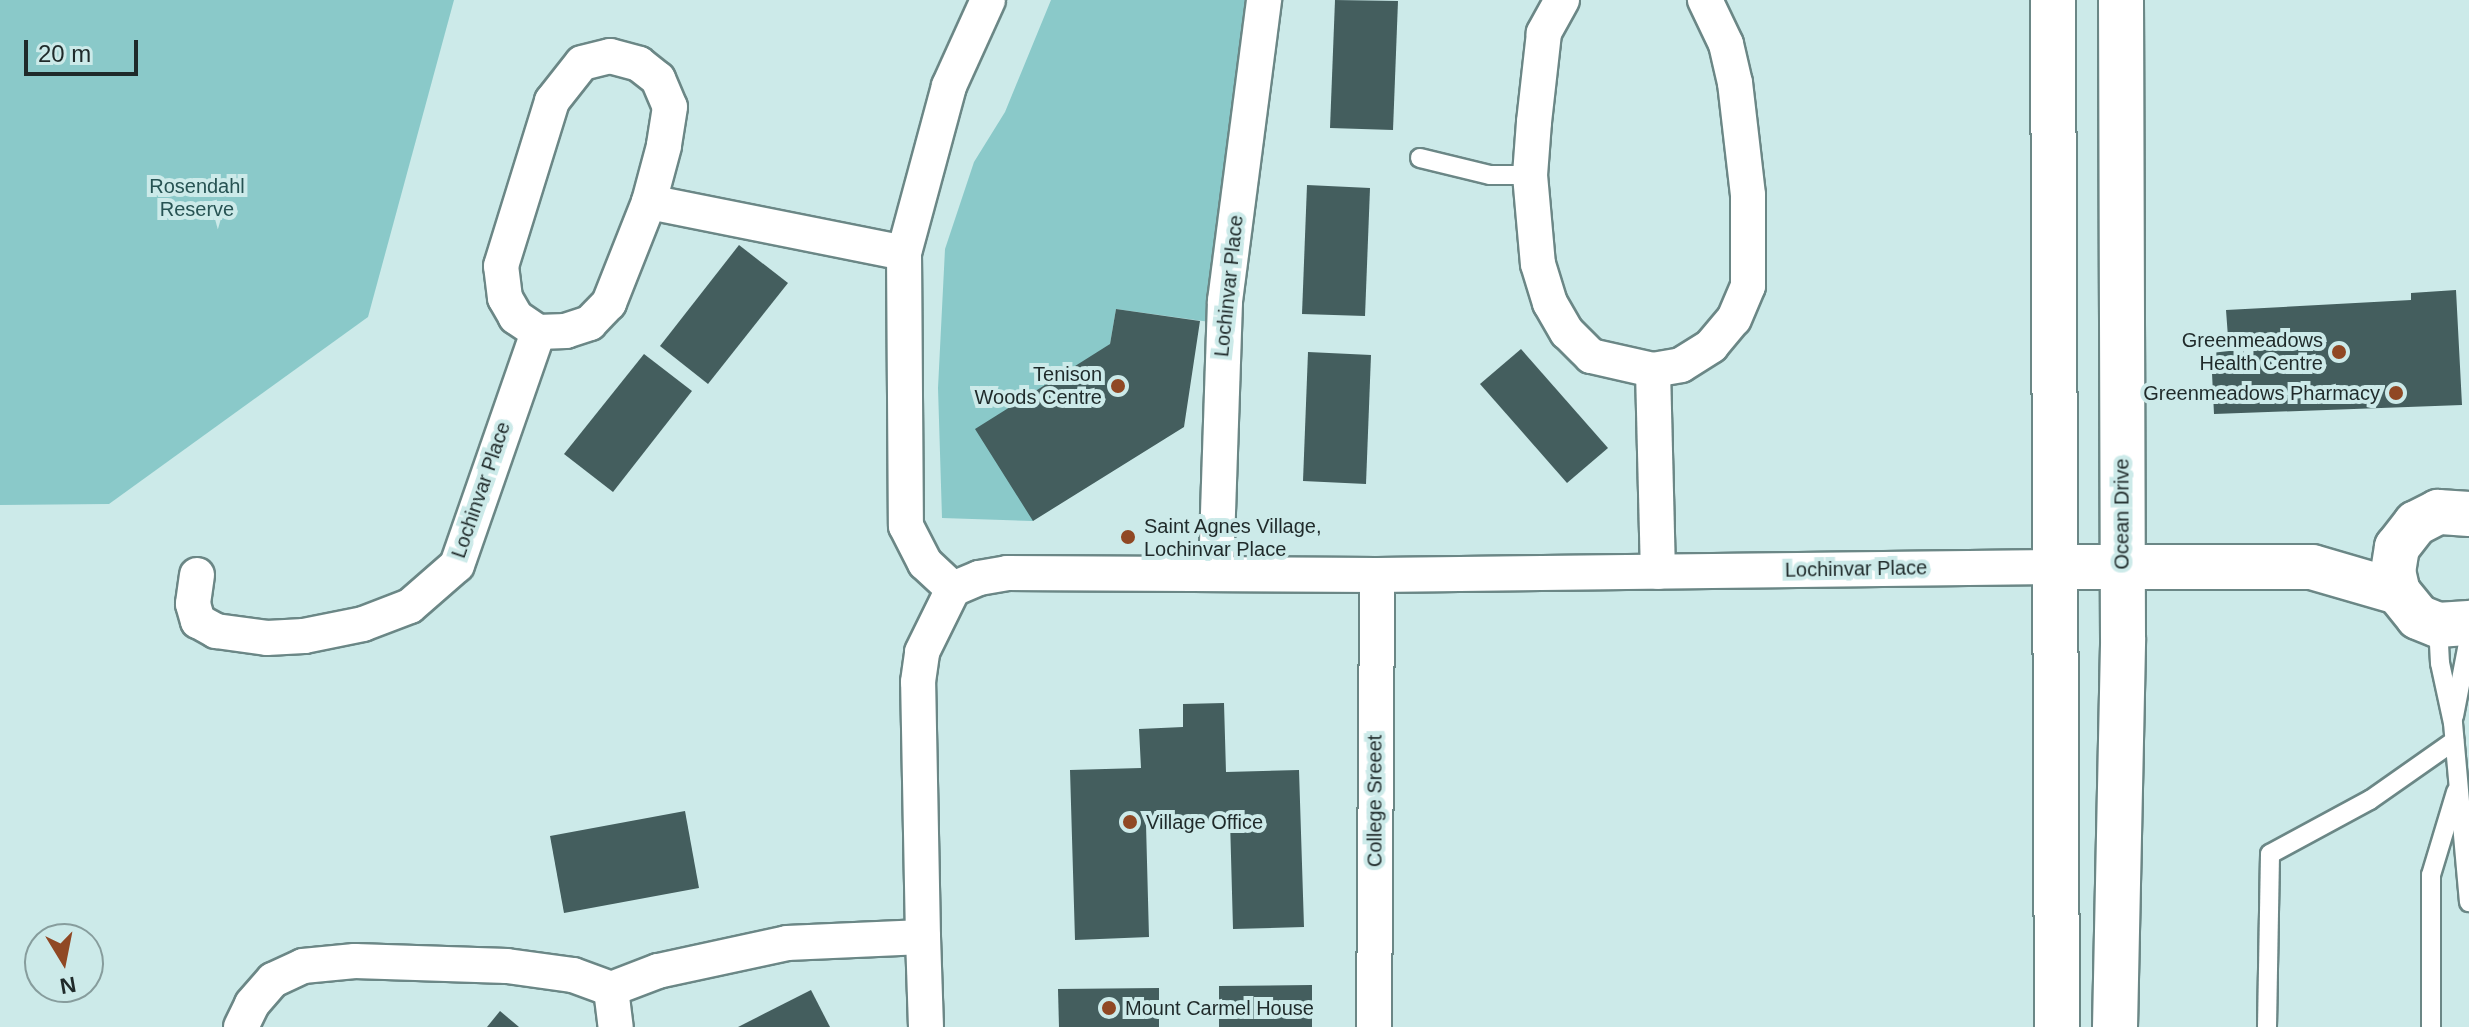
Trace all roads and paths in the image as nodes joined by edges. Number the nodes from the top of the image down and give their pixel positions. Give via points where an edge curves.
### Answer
1 (988, 0) edge
2 (1264, 0) edge
3 (1562, 0) edge
4 (1705, 0) edge
5 (2053, 0) edge
6 (2121, 0) edge
7 (1420, 158) dead end
8 (1530, 175) junction
9 (649, 202) junction
10 (904, 253) junction
11 (538, 332) junction
12 (1653, 370) junction
13 (2469, 514) edge
14 (2401, 538) junction
15 (2054, 567) junction
16 (2312, 567) junction
17 (2123, 568) junction
18 (1658, 572) junction
19 (1216, 573) junction
20 (197, 575) dead end
21 (1377, 575) junction
22 (953, 589) junction
23 (2398, 592) junction
24 (2459, 628) edge
25 (2454, 732) junction
26 (2458, 786) junction
27 (2469, 902) edge
28 (923, 937) junction
29 (611, 989) junction
30 (241, 1027) edge
31 (616, 1027) edge
32 (926, 1027) edge
33 (1374, 1027) edge
34 (2057, 1027) edge
35 (2115, 1027) edge
36 (2267, 1027) edge
37 (2431, 1027) edge

1 - 10 street via 949,86
2 - 19 street, Lochinvar Place via 1224,315
3 - 8 street via 1544,33
4 - 12 street via 1726,44 1735,83 1748,209 1748,286 1734,319 1711,346 1681,365
5 - 15 main road
6 - 17 main road, Ocean Drive
7 - 8 lane via 1490,175
8 - 12 street via 1538,264 1550,303 1567,332 1591,356
9 - 10 street
9 - 11 street via 609,303 590,323
9 - 11 street via 670,107 658,79 639,64 610,56 582,63 552,101 501,266 505,298 516,317
10 - 22 street via 906,526 925,563
11 - 20 street, Lochinvar Place via 457,565 410,606 363,624 304,636 267,638 216,631 198,621 193,604
12 - 18 street
13 - 14 main road via 2453,511 2424,517
14 - 16 main road
14 - 23 main road via 2393,559
15 - 17 main road
15 - 18 street, Lochinvar Place
15 - 34 main road
16 - 17 main road
16 - 23 main road
17 - 35 main road, Ocean Drive
18 - 21 street, Lochinvar Place
19 - 21 street, Lochinvar Place
19 - 22 street, Lochinvar Place via 1007,573
21 - 33 street, College Sreeet
22 - 28 street via 933,620 918,682
23 - 24 main road via 2410,610
24 - 25 lane
24 - 25 lane via 2440,663
25 - 26 lane
25 - 36 lane via 2370,800 2270,854
26 - 27 lane
26 - 37 lane via 2431,875
28 - 29 street via 787,943 658,971
28 - 32 street
29 - 30 street via 573,975 507,966 303,966 273,980
29 - 31 street

